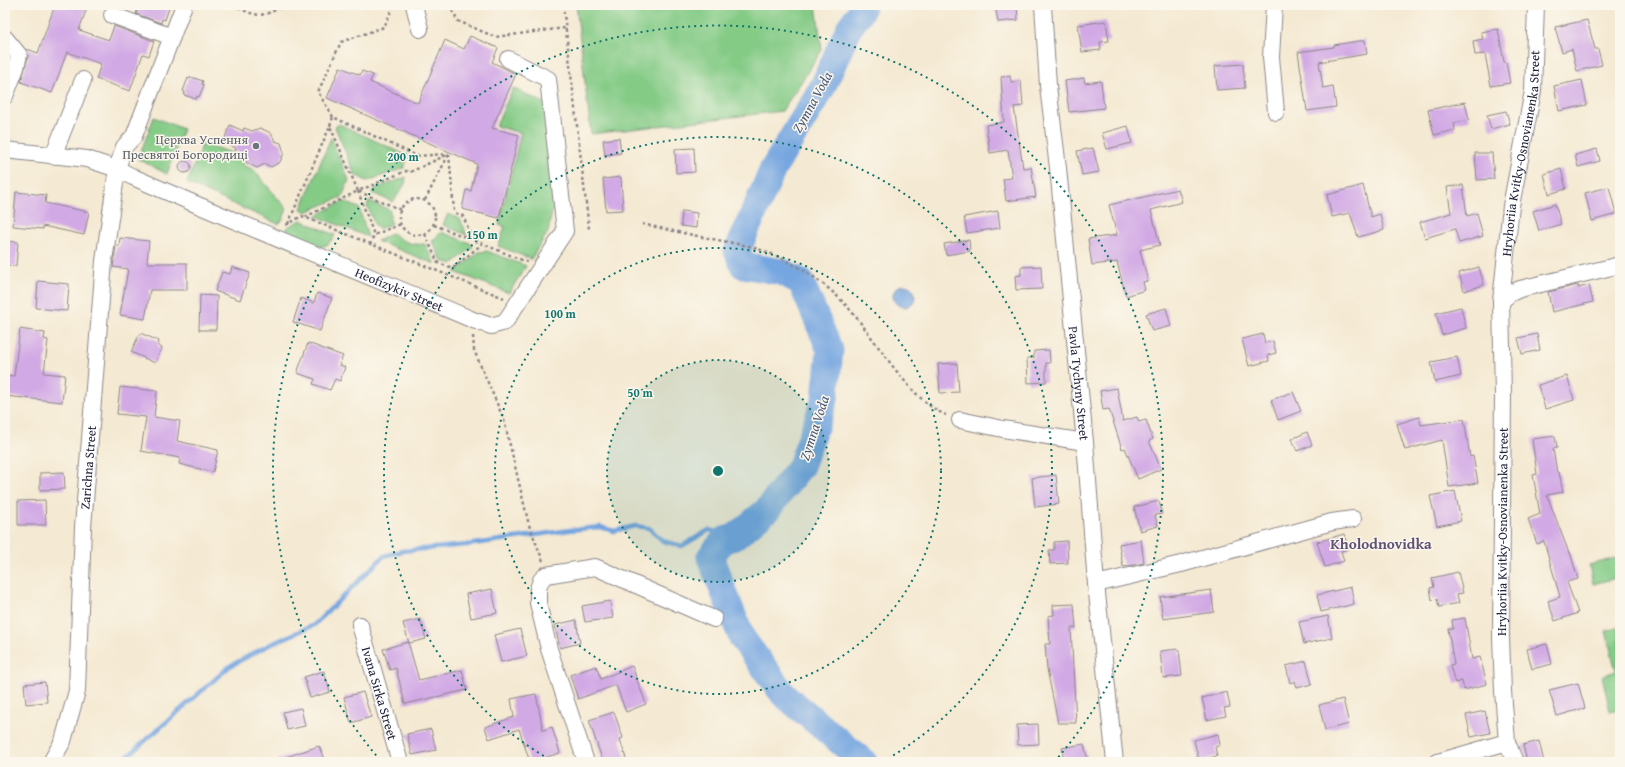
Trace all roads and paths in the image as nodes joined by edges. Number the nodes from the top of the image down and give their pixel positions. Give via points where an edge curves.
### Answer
1 (184, 5) edge
2 (233, 5) edge
3 (285, 5) edge
4 (394, 5) edge
5 (414, 5) edge
6 (450, 5) edge
7 (563, 5) edge
8 (1043, 5) edge
9 (1274, 5) edge
10 (1536, 5) edge
11 (112, 15) dead end
12 (566, 28) junction
13 (420, 29) dead end
14 (172, 37) junction
15 (5, 38) edge
16 (508, 59) dead end
17 (83, 80) dead end
18 (5, 96) edge
19 (1276, 112) dead end
20 (333, 116) junction
21 (330, 126) junction
22 (5, 150) edge
23 (450, 153) junction
24 (53, 156) junction
25 (117, 169) junction
26 (358, 191) junction
27 (425, 200) junction
28 (401, 210) junction
29 (304, 217) junction
30 (288, 224) junction
31 (401, 224) junction
32 (642, 224) dead end
33 (434, 225) junction
34 (281, 228) dead end
35 (589, 229) dead end
36 (425, 234) junction
37 (374, 235) junction
38 (472, 240) junction
39 (370, 244) junction
40 (482, 244) junction
41 (532, 264) dead end
42 (1620, 265) edge
43 (1501, 301) junction
44 (518, 303) junction
45 (474, 350) dead end
46 (960, 420) joint
47 (1085, 442) junction
48 (1353, 519) dead end
49 (537, 545) dead end
50 (1096, 584) junction
51 (714, 619) dead end
52 (360, 625) dead end
53 (1508, 742) junction
54 (51, 762) edge
55 (400, 762) edge
56 (586, 762) edge
57 (1115, 762) edge
58 (1438, 762) edge
59 (1515, 762) edge

1 - 14 street, Zarichna Street
2 - 3 path via 256,16 267,14
4 - 20 path via 384,27 341,42 318,92
5 - 13 street
6 - 12 path via 458,21 496,37
7 - 12 path
8 - 47 street, Pavla Tychyny Street via 1048,86
9 - 19 street via 1271,57
10 - 43 street, Hryhoriia Kvitky-Osnovianenka Street via 1533,91 1511,206
11 - 14 street
12 - 35 path
14 - 25 street, Zarichna Street via 134,136 124,147
15 - 18 street via 19,55
16 - 44 street, Heofizykiv Street via 548,79 566,231
17 - 24 street
20 - 21 path
20 - 23 path via 417,156
21 - 26 path
21 - 30 path
22 - 24 street, Heofizykiv Street
23 - 26 path via 410,172 406,171
23 - 27 path
23 - 38 path via 454,211 463,216
24 - 25 street, Heofizykiv Street via 88,159
25 - 44 street, Heofizykiv Street via 246,227 472,320 491,326 506,322
25 - 54 street, Zarichna Street via 104,261 95,370 84,527 77,691 64,741
26 - 28 path
26 - 29 path
26 - 37 path
27 - 28 path via 413,199
27 - 33 path via 435,211
28 - 31 path
29 - 30 path
29 - 39 path
30 - 34 path
31 - 36 path via 411,234
31 - 37 path
32 - 46 path via 760,249 788,261 822,283 841,300 904,380 925,401 939,412
33 - 36 path
33 - 38 path
36 - 40 path via 438,263 453,268
37 - 39 path
38 - 40 path
39 - 44 path
40 - 41 path
42 - 43 street via 1520,289
43 - 53 street, Hryhoriia Kvitky-Osnovianenka Street via 1501,637
45 - 49 path via 504,420 529,525
46 - 47 street
47 - 50 street, Pavla Tychyny Street
48 - 50 street via 1332,522 1181,564
50 - 57 street, Pavla Tychyny Street
51 - 56 street via 594,568 546,575 541,580 538,603 549,649
52 - 55 street, Ivana Sirka Street
53 - 58 street
53 - 59 street, Hryhoriia Kvitky-Osnovianenka Street

